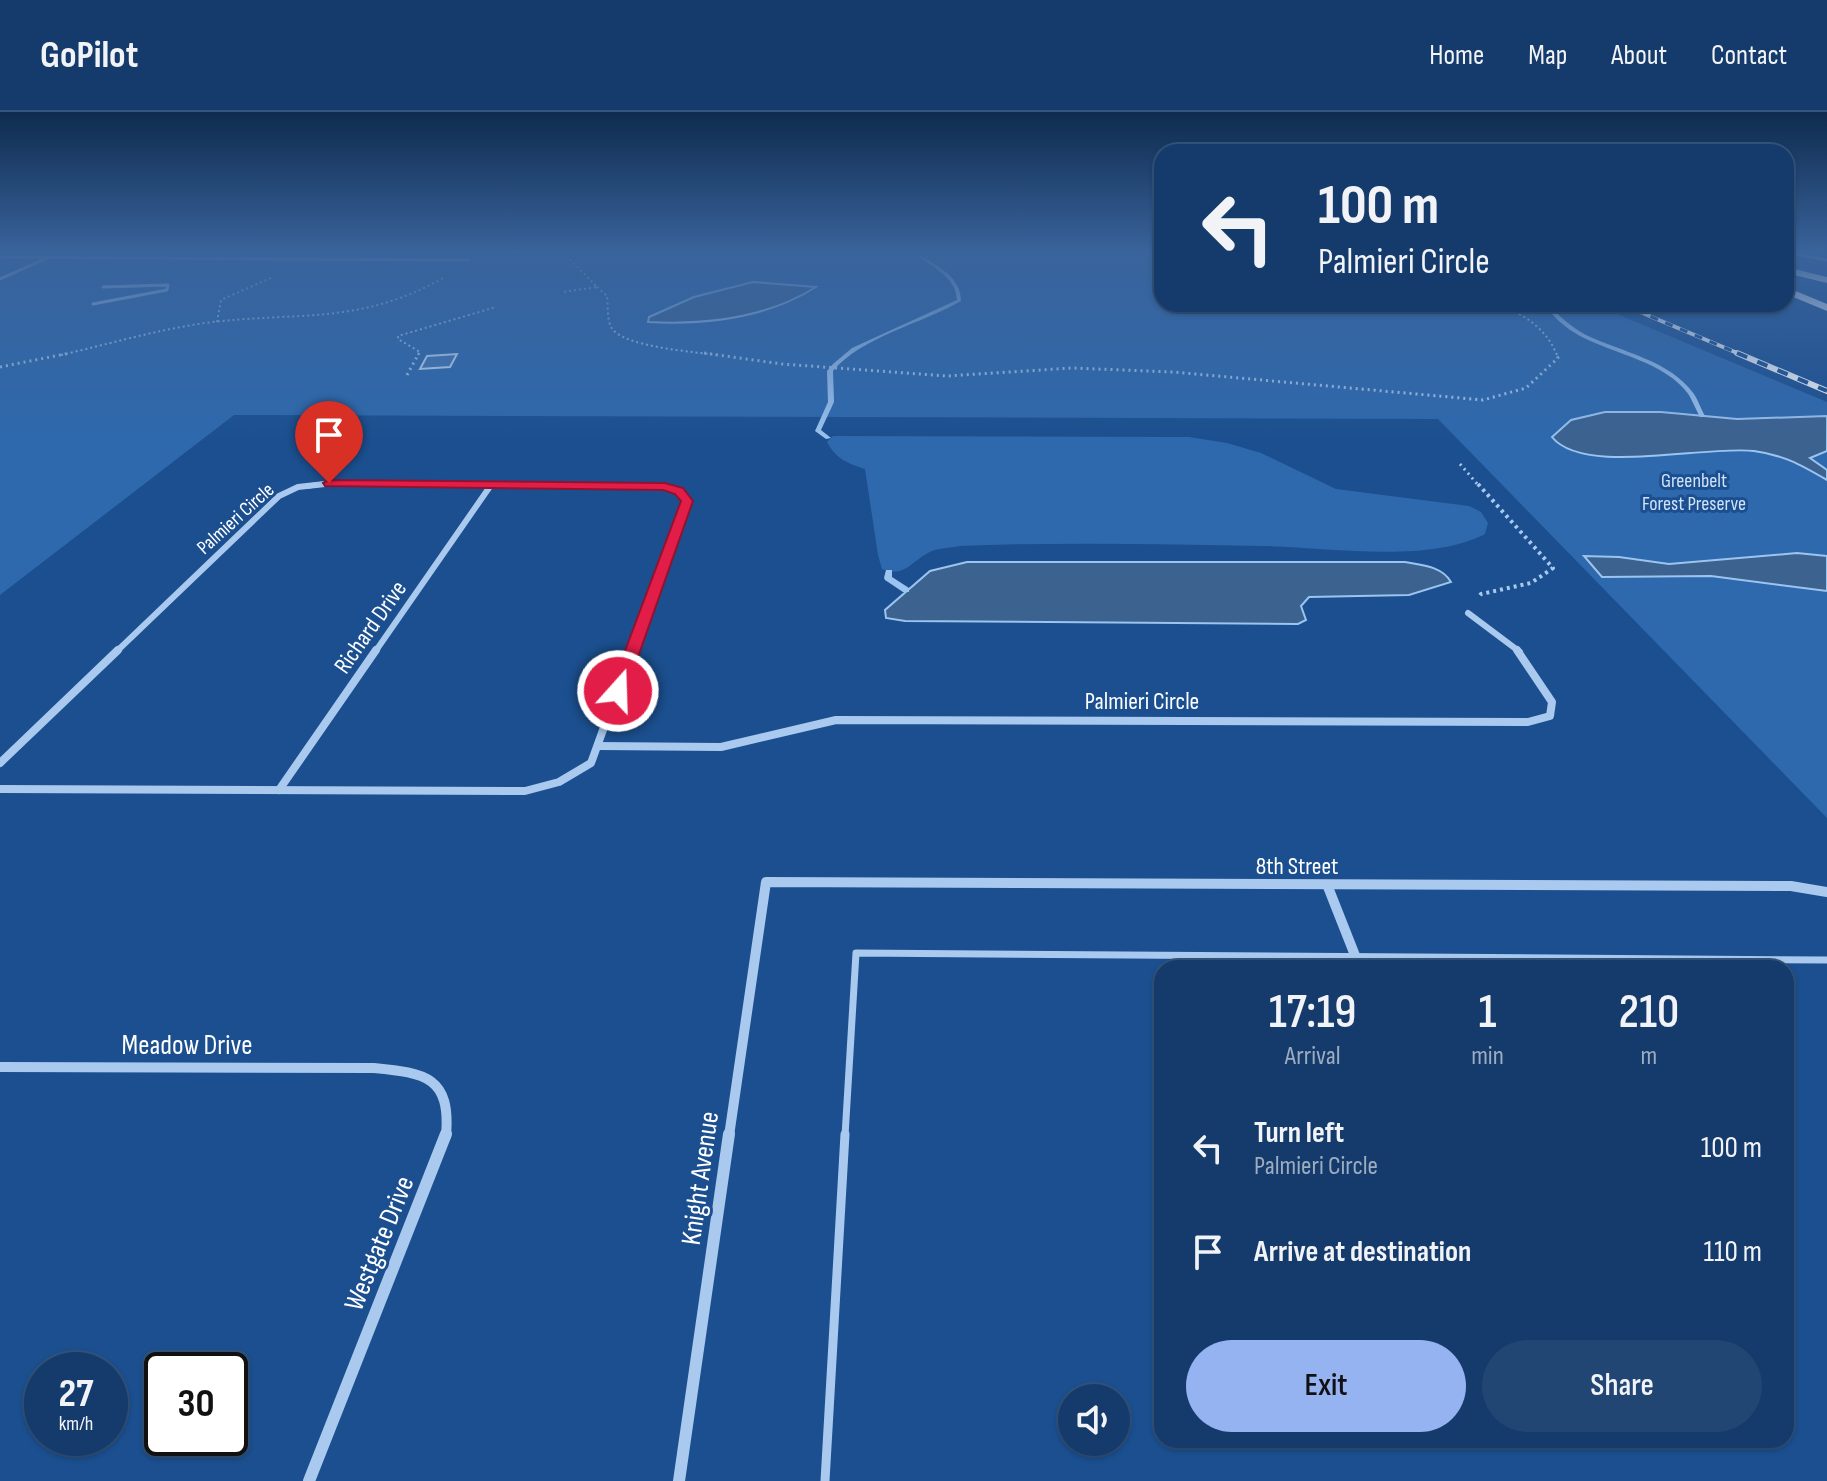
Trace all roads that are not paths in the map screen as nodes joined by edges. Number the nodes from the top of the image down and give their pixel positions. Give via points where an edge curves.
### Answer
1 (491, 485) junction
2 (1468, 613) road end
3 (598, 746) junction
4 (0, 763) edge
5 (0, 789) edge
6 (279, 790) junction
7 (766, 882) joint
8 (1328, 887) junction
9 (1827, 892) edge
10 (1355, 955) junction
11 (1357, 960) edge
12 (1827, 960) edge
13 (0, 1067) edge
14 (374, 1068) joint
15 (309, 1481) edge
16 (679, 1481) edge
17 (825, 1481) edge

1 - 3 street, Palmieri Circle via 665,486 687,501
1 - 4 street, Palmieri Circle via 329,483 279,496
1 - 6 street, Richard Drive
2 - 3 street, Palmieri Circle via 1521,653 1552,702 1550,716 1528,722 836,720 721,747
3 - 6 street, Palmieri Circle via 591,763 559,782 525,791
5 - 6 street, Palmieri Circle
7 - 8 street, 8th Street
7 - 16 street, Knight Avenue
8 - 9 street, 8th Street via 1791,886
8 - 10 street
10 - 11 street
10 - 12 lane
10 - 17 lane via 856,953
13 - 14 street, Meadow Drive
14 - 15 street, Westgate Drive via 411,1072 440,1086 450,1107 446,1136

